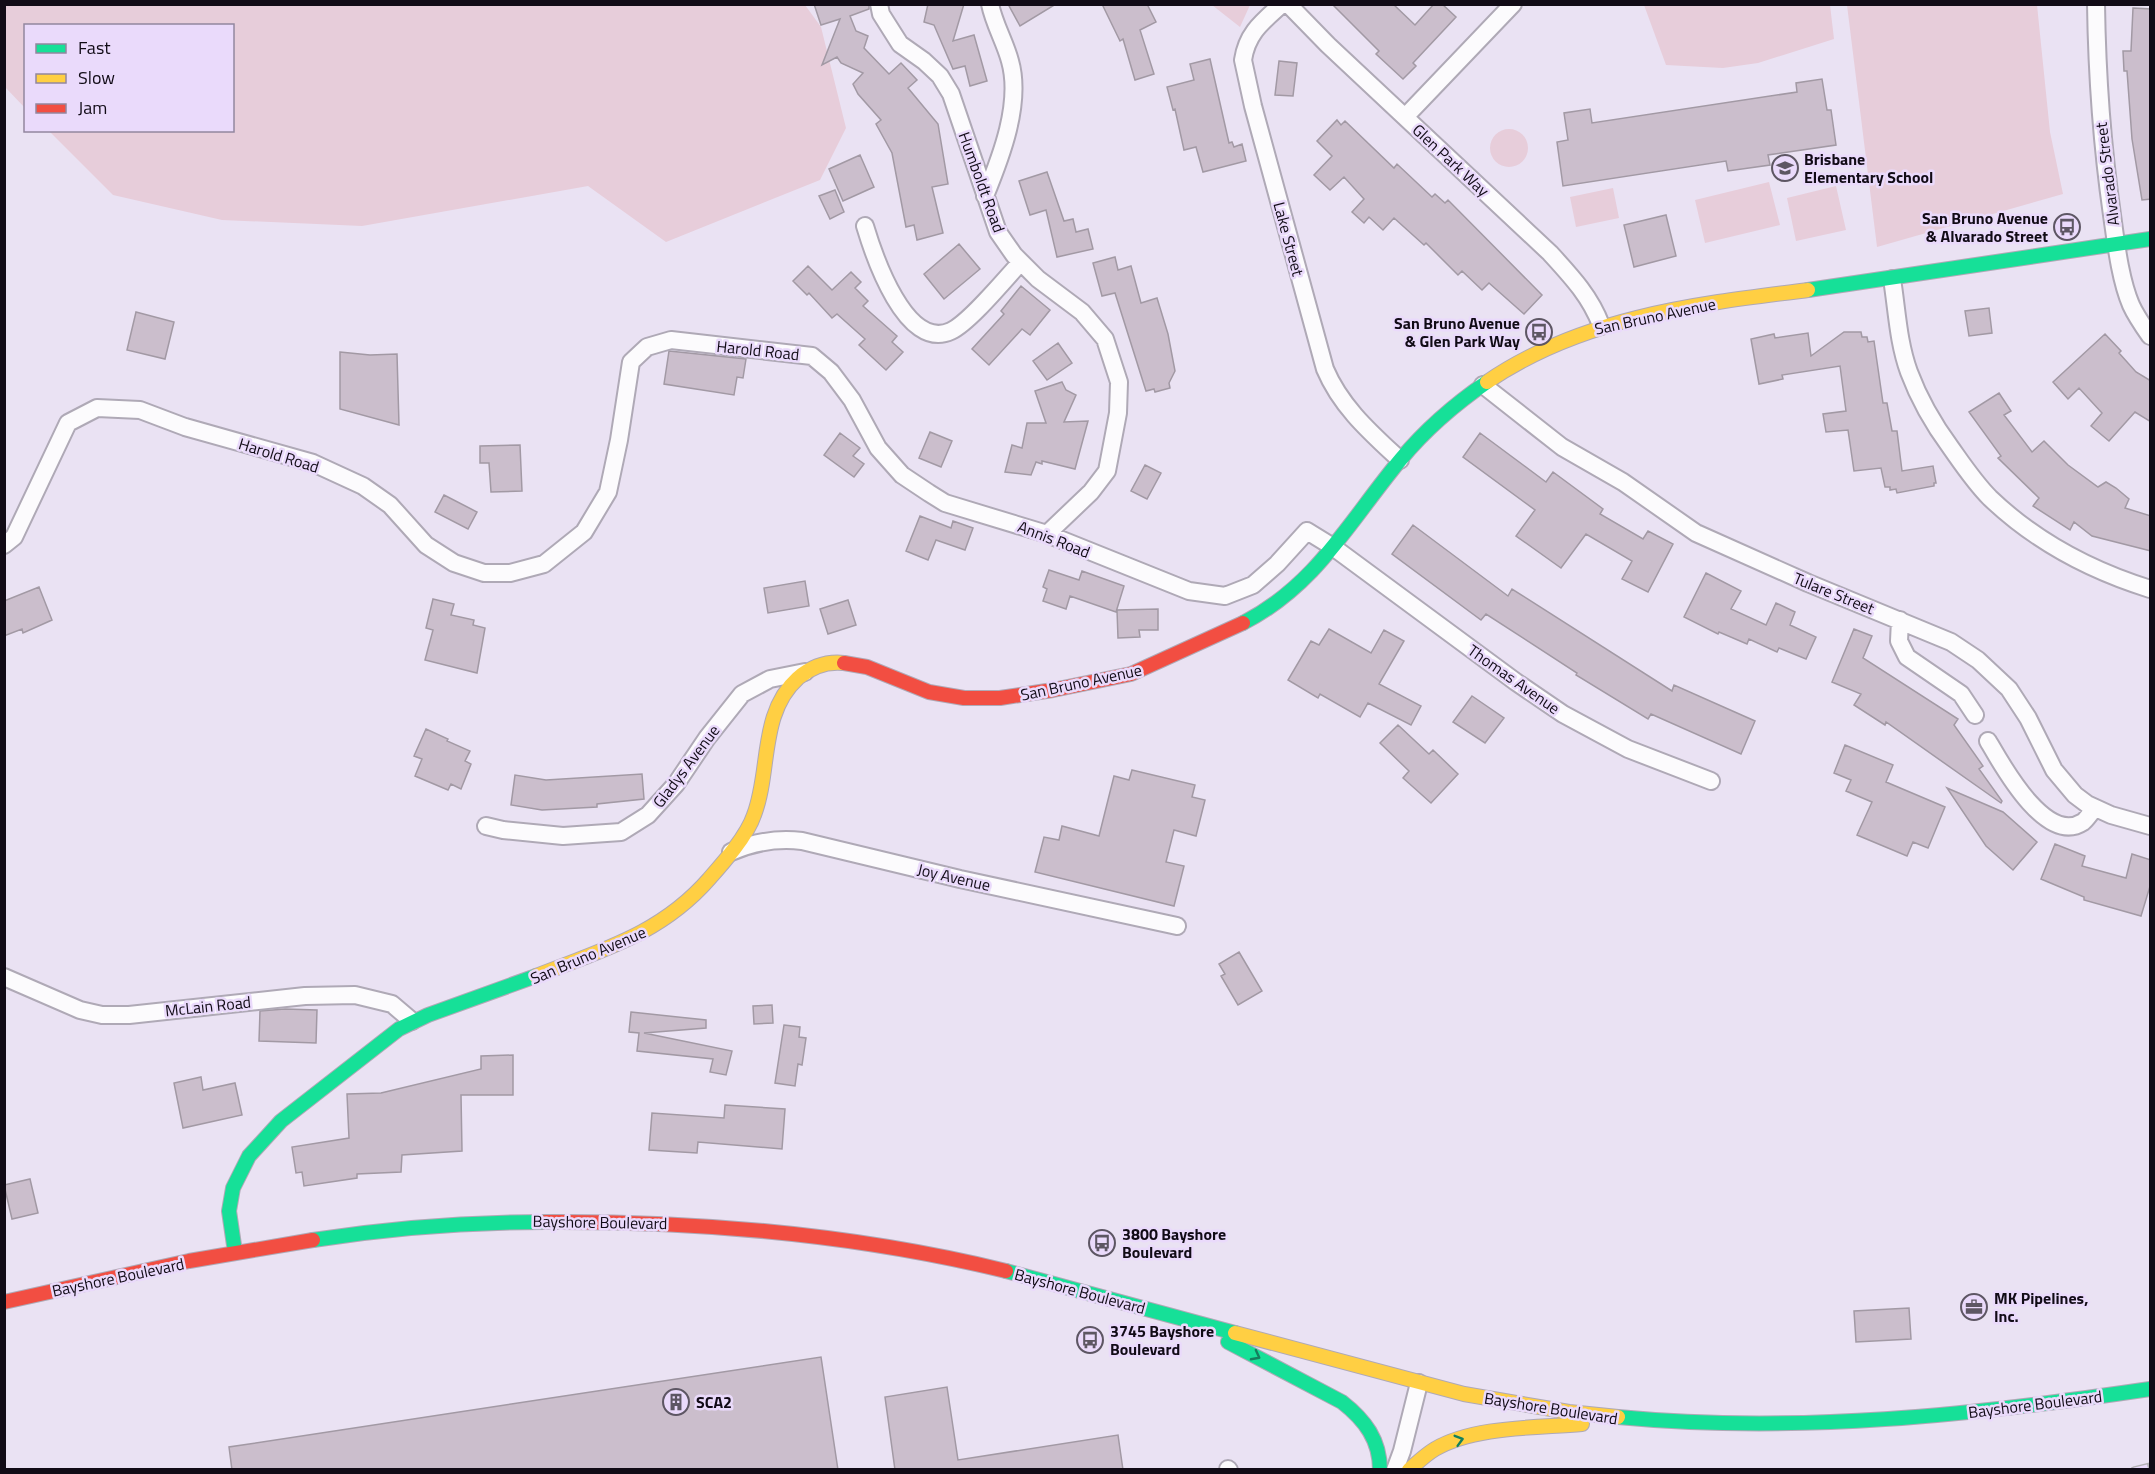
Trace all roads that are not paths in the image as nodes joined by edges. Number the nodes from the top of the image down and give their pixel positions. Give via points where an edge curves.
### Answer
1 (879, 4) edge
2 (990, 4) edge
3 (1281, 4) edge
4 (1288, 4) edge
5 (1513, 4) edge
6 (2096, 4) edge
7 (1405, 117) junction
8 (985, 196) junction
9 (865, 226) dead end
10 (2151, 239) edge
11 (2116, 244) junction
12 (1021, 262) junction
13 (1892, 279) junction
14 (1601, 325) junction
15 (2151, 336) edge
16 (812, 356) joint
17 (1483, 384) junction
18 (1400, 460) junction
19 (1047, 534) junction
20 (4, 545) edge
21 (1333, 548) junction
22 (2151, 590) edge
23 (1900, 620) junction
24 (806, 672) junction
25 (1975, 715) dead end
26 (1988, 741) dead end
27 (1711, 781) dead end
28 (2095, 808) junction
29 (486, 826) dead end
30 (2151, 826) edge
31 (731, 852) junction
32 (1177, 926) dead end
33 (4, 977) edge
34 (412, 1021) junction
35 (235, 1252) junction
36 (4, 1302) edge
37 (1185, 1319) junction
38 (1419, 1383) junction
39 (2151, 1389) edge
40 (1630, 1420) junction
41 (1380, 1470) edge
42 (1395, 1470) edge
43 (1409, 1470) edge

1 - 8 street, Humboldt Road via 900,44 940,76 951,94
2 - 8 street via 1010,60 1014,87 999,162
3 - 18 street, Lake Street via 1254,30 1244,53 1253,106 1331,384 1349,410
4 - 7 street, Glen Park Way
5 - 7 street
6 - 11 street, Alvarado Street via 2104,164
7 - 14 street, Glen Park Way via 1567,271 1593,304
8 - 12 street, Humboldt Road via 998,232
9 - 12 street via 874,257 897,302 917,324 942,334 966,320
10 - 11 main road, San Bruno Avenue
11 - 13 main road, San Bruno Avenue
11 - 15 street, Alvarado Street via 2128,297
12 - 19 street, Humboldt Road via 1082,312 1105,339 1119,382 1118,413 1107,471
13 - 14 main road, San Bruno Avenue via 1673,309
13 - 22 street via 1910,374 1933,421 1968,472 1989,497 2037,535 2094,569
14 - 17 main road, San Bruno Avenue via 1549,344
16 - 19 street, Annis Road via 831,372 852,400 878,448 902,475 945,502
16 - 20 street, Harold Road via 671,340 646,347 631,362 608,492 584,532 544,564 510,573 484,573 454,563 426,545 390,505 363,486 313,463 140,410 97,408 68,423 14,537
17 - 18 main road, San Bruno Avenue via 1428,430
17 - 23 street, Tulare Street via 1562,447 1623,482 1696,533
18 - 21 main road, San Bruno Avenue
19 - 21 street, Annis Road via 1189,591 1225,596 1253,585 1307,531
21 - 24 main road, San Bruno Avenue via 1299,585 1275,604 1159,662 1116,678 1039,693 957,698 843,661 823,663
21 - 27 street, Thomas Avenue via 1563,714 1628,749
23 - 25 street via 1899,641 1907,657 1961,693
23 - 28 street, Tulare Street via 1951,642 1978,660 2009,689 2054,770 2074,795
24 - 29 street, Gladys Avenue via 770,679 742,693 676,784 648,815 621,832 563,836
24 - 31 main road, San Bruno Avenue via 783,695 770,729 756,811
26 - 28 street via 2028,801 2052,823 2071,826 2083,822
28 - 30 street, Tulare Street
31 - 32 street, Joy Avenue via 750,844 784,839 802,841
31 - 34 main road, San Bruno Avenue via 697,894 643,933
33 - 34 street, McLain Road via 80,1010 102,1015 355,995 392,1004
34 - 35 main road, San Bruno Avenue via 287,1114 256,1145 239,1174 229,1204
35 - 36 main road, Bayshore Boulevard
35 - 37 main road, Bayshore Boulevard via 342,1236 472,1224 571,1221 711,1226 824,1237 933,1255
37 - 38 main road, Bayshore Boulevard
37 -> 41 main road via 1358,1413 1377,1444
38 - 40 main road, Bayshore Boulevard via 1486,1399
38 - 42 street
39 - 40 main road, Bayshore Boulevard via 1987,1411 1882,1420 1714,1424
43 -> 40 main road via 1434,1450 1471,1436

